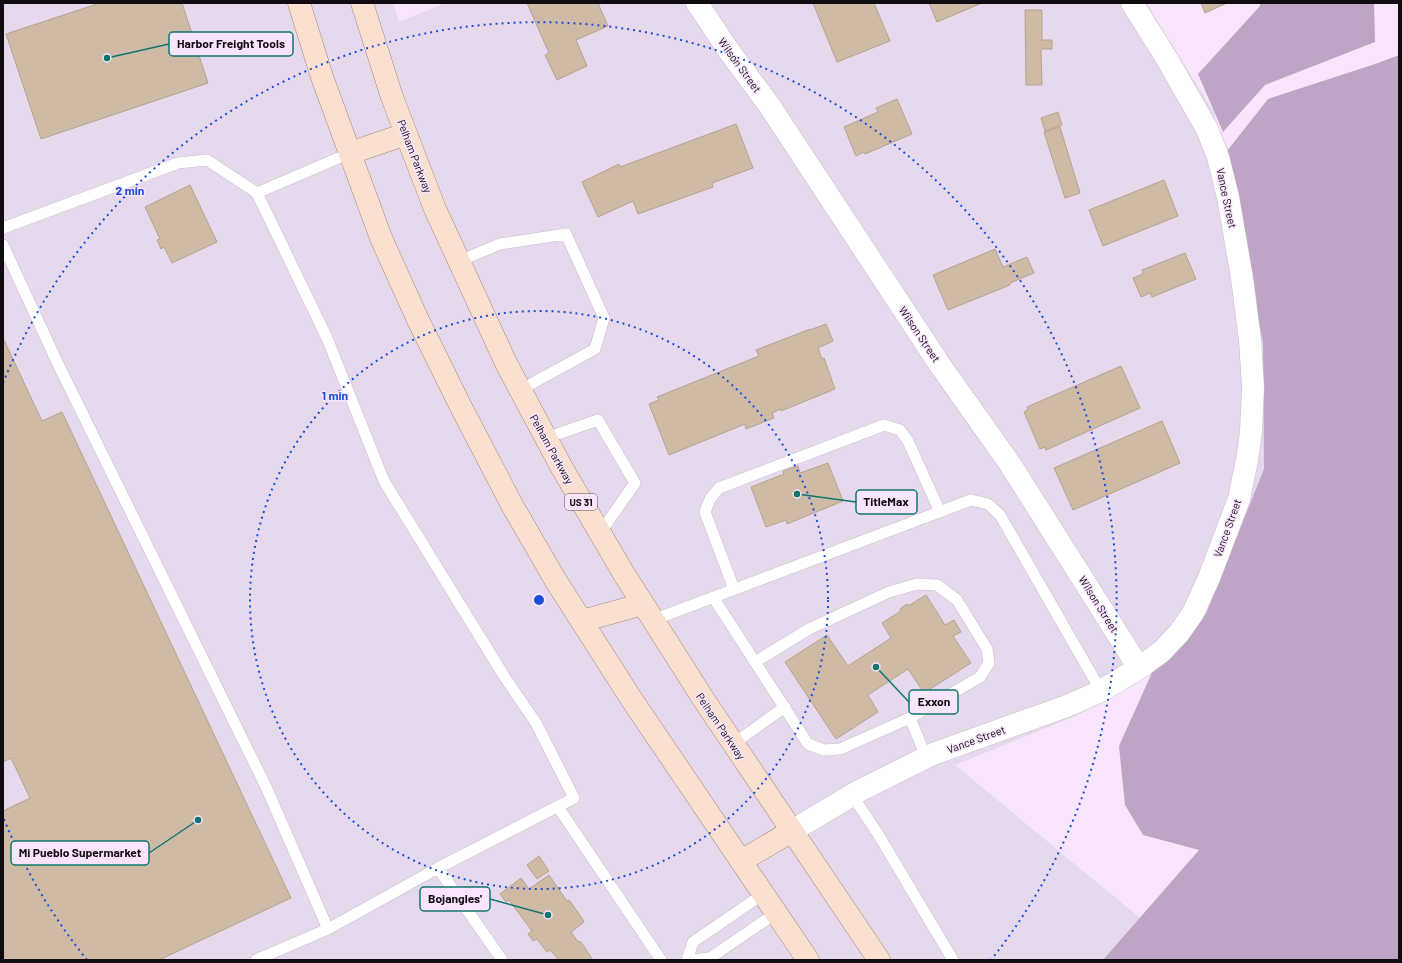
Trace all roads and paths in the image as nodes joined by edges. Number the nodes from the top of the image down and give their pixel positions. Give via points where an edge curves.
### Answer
1 (298, 3) edge
2 (697, 3) edge
3 (1132, 3) edge
4 (363, 4) edge
5 (406, 134) junction
6 (350, 153) junction
7 (257, 193) junction
8 (3, 228) edge
9 (3, 245) edge
10 (459, 261) junction
11 (520, 390) junction
12 (546, 438) junction
13 (940, 512) junction
14 (600, 533) junction
15 (734, 589) junction
16 (713, 597) junction
17 (648, 612) junction
18 (582, 621) junction
19 (756, 662) junction
20 (1140, 668) junction
21 (1101, 691) junction
22 (785, 707) junction
23 (910, 718) junction
24 (733, 744) junction
25 (926, 757) junction
26 (852, 795) junction
27 (558, 807) junction
28 (792, 831) junction
29 (740, 861) junction
30 (438, 868) junction
31 (763, 894) junction
32 (776, 913) junction
33 (328, 929) junction
34 (256, 960) edge
35 (502, 960) edge
36 (661, 960) edge
37 (688, 960) edge
38 (808, 960) edge
39 (879, 960) edge
40 (953, 960) edge

1 - 6 main road
2 - 20 street, Wilson Street via 778,117 940,365 1010,464
3 - 20 street, Vance Street via 1204,123 1218,157 1228,197 1242,278 1253,387 1251,432 1239,499 1209,578 1193,613 1179,633 1161,652
4 - 5 main road, Pelham Parkway / US 31
5 - 6 main road
5 - 10 main road, Pelham Parkway / US 31
6 - 7 lane
6 - 18 main road via 382,238 418,320 461,407 512,505
7 - 8 lane via 207,160 178,163
7 - 27 lane via 327,338 384,481 504,676 536,722 574,798
9 - 33 lane via 58,364 267,789
10 - 11 main road, Pelham Parkway / US 31
10 - 11 lane via 500,244 566,234 604,318 595,349
11 - 12 main road, Pelham Parkway / US 31
12 - 14 main road, Pelham Parkway / US 31
12 - 14 lane via 598,420 635,483
13 - 15 lane
13 - 15 lane via 908,441 900,430 884,425 719,488 710,499 705,512
13 - 21 lane via 971,500 988,504 1000,515
14 - 17 main road, Pelham Parkway / US 31
15 - 16 lane
16 - 17 lane
16 - 19 lane
17 - 18 main road
17 - 24 main road, Pelham Parkway / US 31
18 - 29 main road
19 - 22 lane
19 - 23 lane via 809,629 889,592 917,584 937,585 957,600 986,649 989,664 980,677
20 - 21 street, Vance Street
21 - 25 street, Vance Street via 1067,706
22 - 23 lane via 808,744 824,750 840,749
22 - 24 lane
23 - 25 lane
24 - 28 main road, Pelham Parkway / US 31
25 - 26 street, Vance Street
26 - 28 street, Vance Street
26 - 40 lane
27 - 30 lane
27 - 36 lane
28 - 29 main road
28 - 39 main road, Pelham Parkway / US 31
29 - 31 main road
30 - 33 lane
30 - 35 lane
31 - 32 main road
31 - 37 lane via 693,942
32 - 37 lane via 710,958
32 - 38 main road
33 - 34 lane

